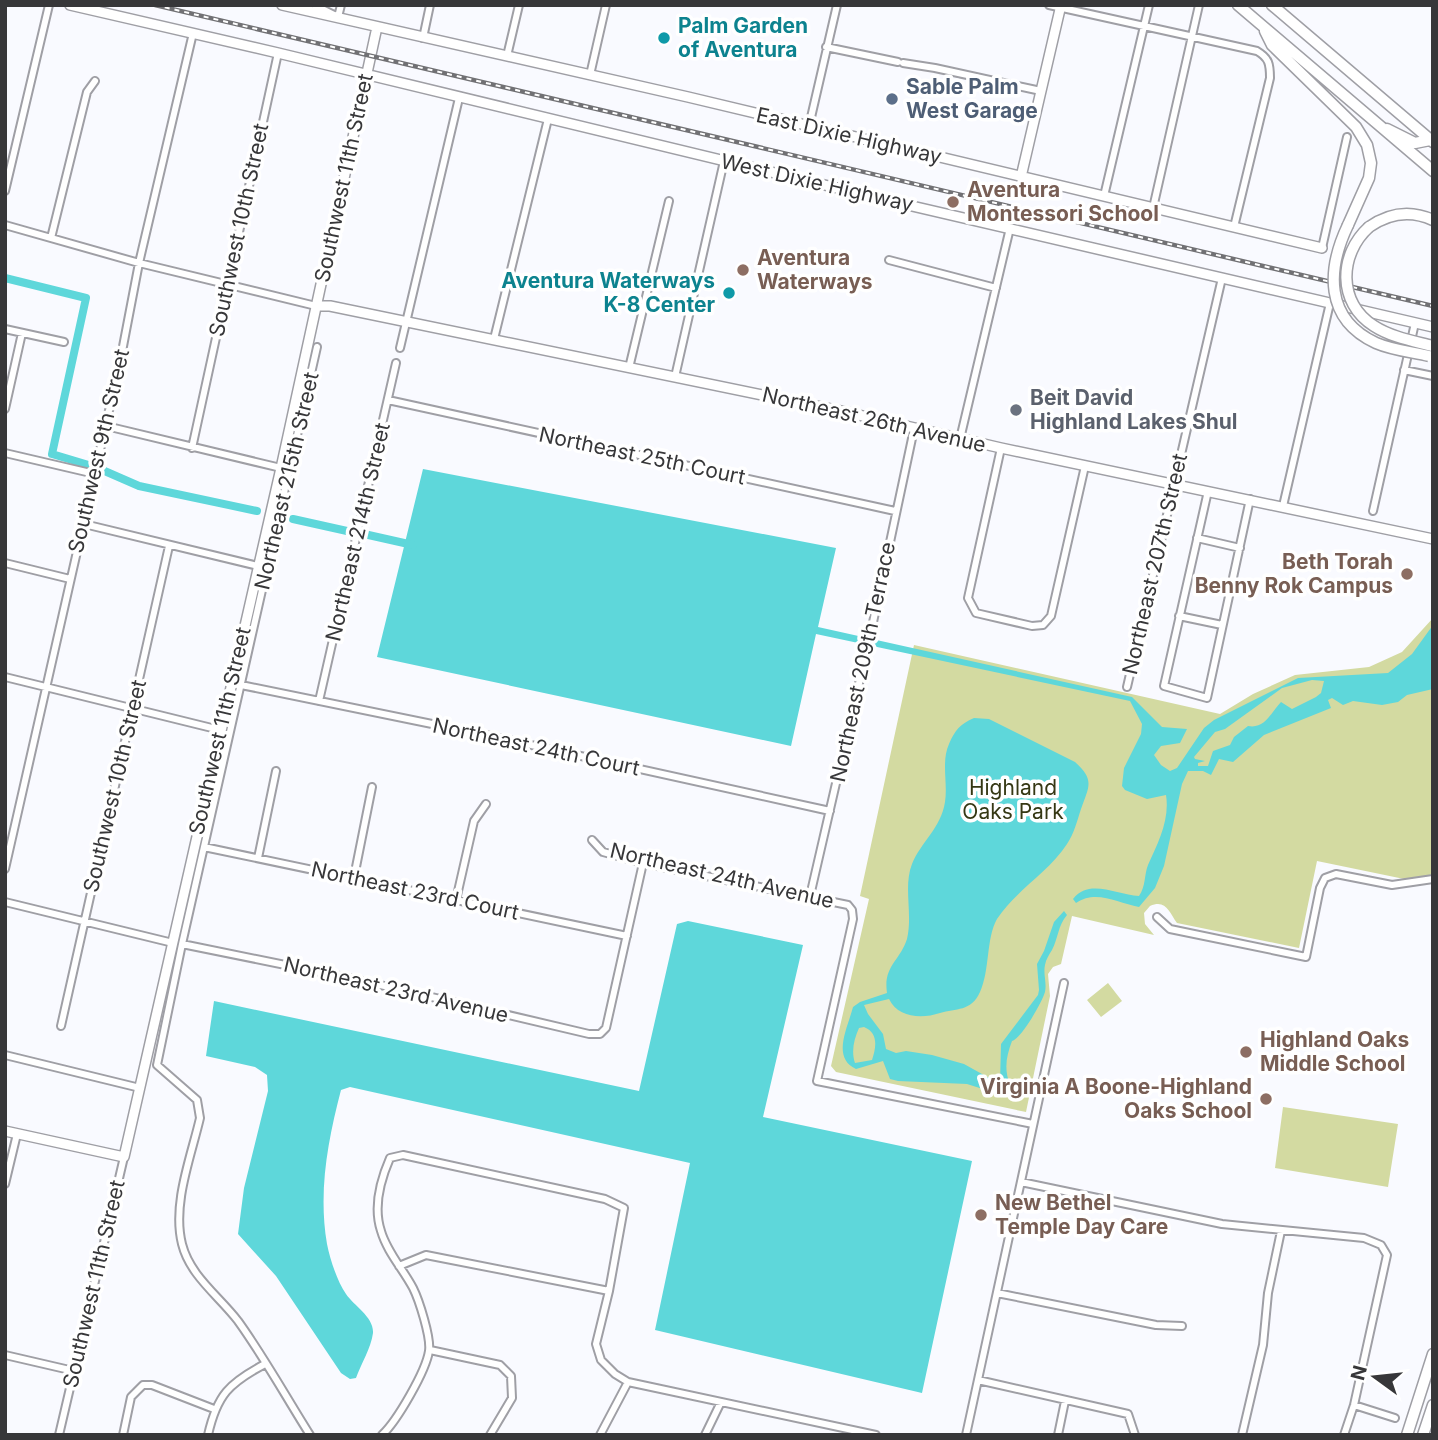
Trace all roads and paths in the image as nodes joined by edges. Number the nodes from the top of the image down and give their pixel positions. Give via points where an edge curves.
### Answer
1 (49, 5) edge
2 (70, 5) edge
3 (282, 5) edge
4 (314, 5) edge
5 (341, 5) edge
6 (430, 5) edge
7 (519, 5) edge
8 (606, 5) edge
9 (837, 5) edge
10 (1049, 5) edge
11 (1149, 5) edge
12 (1238, 5) edge
13 (1272, 5) edge
14 (1062, 6) edge
15 (1200, 6) edge
16 (338, 17) junction
17 (1144, 26) junction
18 (377, 27) junction
19 (1264, 27) junction
20 (193, 33) junction
21 (1194, 37) junction
22 (423, 38) junction
23 (826, 47) junction
24 (278, 53) junction
25 (507, 55) junction
26 (366, 75) junction
27 (590, 75) junction
28 (95, 82) dead end
29 (1041, 91) junction
30 (459, 98) junction
31 (548, 119) junction
32 (1377, 124) junction
33 (809, 126) junction
34 (1347, 137) dead end
35 (1432, 141) edge
36 (724, 161) junction
37 (1433, 171) edge
38 (1021, 177) junction
39 (5, 191) edge
40 (1104, 196) junction
41 (669, 201) dead end
42 (1153, 208) junction
43 (1433, 220) edge
44 (5, 225) edge
45 (1234, 227) junction
46 (1010, 228) junction
47 (51, 238) junction
48 (1322, 248) joint
49 (889, 260) dead end
50 (139, 263) junction
51 (1222, 278) junction
52 (227, 284) junction
53 (996, 288) junction
54 (1330, 303) junction
55 (316, 306) junction
56 (406, 321) junction
57 (1415, 323) junction
58 (1433, 327) edge
59 (5, 329) edge
60 (22, 333) junction
61 (494, 339) junction
62 (64, 342) dead end
63 (317, 347) dead end
64 (400, 348) dead end
65 (1432, 351) edge
66 (396, 363) dead end
67 (629, 368) junction
68 (1404, 370) junction
69 (1433, 376) edge
70 (675, 377) junction
71 (388, 400) junction
72 (5, 409) edge
73 (106, 426) junction
74 (914, 429) junction
75 (960, 439) junction
76 (192, 448) junction
77 (1001, 448) junction
78 (6, 455) edge
79 (1085, 466) junction
80 (281, 468) junction
81 (95, 474) junction
82 (1173, 483) junction
83 (1208, 491) junction
84 (1250, 499) junction
85 (1283, 506) junction
86 (895, 511) junction
87 (1373, 511) dead end
88 (84, 524) junction
89 (1197, 538) junction
90 (1433, 539) edge
91 (169, 546) junction
92 (1240, 548) junction
93 (5, 563) edge
94 (258, 566) junction
95 (70, 579) junction
96 (1179, 616) junction
97 (1222, 625) junction
98 (5, 677) edge
99 (241, 685) junction
100 (46, 687) junction
101 (1127, 687) dead end
102 (320, 701) junction
103 (132, 708) junction
104 (220, 730) junction
105 (276, 771) dead end
106 (372, 787) dead end
107 (486, 804) dead end
108 (830, 811) junction
109 (592, 840) dead end
110 (204, 848) junction
111 (258, 858) junction
112 (643, 863) junction
113 (5, 869) edge
114 (354, 877) junction
115 (1433, 879) edge
116 (810, 896) junction
117 (456, 900) junction
118 (5, 902) edge
119 (1157, 917) dead end
120 (83, 923) junction
121 (626, 936) junction
122 (177, 944) junction
123 (1064, 983) dead end
124 (61, 1026) dead end
125 (5, 1055) edge
126 (140, 1088) junction
127 (1033, 1125) junction
128 (5, 1131) edge
129 (17, 1134) junction
130 (124, 1157) junction
131 (1021, 1182) junction
132 (5, 1184) edge
133 (1281, 1231) junction
134 (399, 1266) junction
135 (609, 1291) junction
136 (997, 1293) junction
137 (1182, 1326) dead end
138 (430, 1350) junction
139 (1433, 1354) edge
140 (5, 1355) edge
141 (264, 1364) junction
142 (74, 1371) junction
143 (978, 1380) junction
144 (628, 1382) junction
145 (1065, 1401) junction
146 (721, 1402) junction
147 (1354, 1405) junction
148 (1433, 1405) edge
149 (214, 1409) junction
150 (1395, 1418) dead end
151 (59, 1435) edge
152 (122, 1435) edge
153 (208, 1435) edge
154 (310, 1435) edge
155 (382, 1435) edge
156 (489, 1435) edge
157 (600, 1435) edge
158 (705, 1435) edge
159 (873, 1435) edge
160 (966, 1435) edge
161 (1058, 1435) edge
162 (1135, 1435) edge
163 (1242, 1435) edge
164 (1344, 1435) edge
165 (1408, 1435) edge
166 (1423, 1435) edge

1 - 39 street
2 - 20 street, West Dixie Highway
3 - 16 street, East Dixie Highway
4 - 16 street
5 - 16 street
6 - 22 street
7 - 25 street
8 - 27 street
9 - 23 street
10 - 14 street
11 - 17 street
12 - 19 main road
13 - 35 main road
14 - 17 street
14 - 29 street
15 - 21 street
16 - 18 street, East Dixie Highway
17 - 21 street
17 - 40 street
18 - 22 street, East Dixie Highway
18 - 26 street, Southwest 11th Street
19 - 32 main road
19 - 65 main road, bridge via 1272,45 1363,135 1369,150 1366,187 1333,267 1335,293 1344,314 1372,341 1390,348
20 - 24 street, West Dixie Highway
20 - 50 street, Southwest 9th Street
21 - 42 street
21 - 45 street via 1257,51 1270,65
22 - 25 street, East Dixie Highway
23 - 29 street
23 - 33 street
24 - 26 street, West Dixie Highway
24 - 52 street, Southwest 10th Street
25 - 27 street, East Dixie Highway
26 - 30 street, West Dixie Highway
26 - 55 street, Southwest 11th Street
27 - 33 street, East Dixie Highway
28 - 47 street via 87,92
29 - 38 street
30 - 31 street, West Dixie Highway
30 - 56 street
31 - 36 street, West Dixie Highway
31 - 61 street
32 - 35 main road via 1415,143
32 - 37 main road
33 - 38 street, East Dixie Highway
34 - 48 street
36 - 46 street, West Dixie Highway
36 - 70 street
38 - 40 street, East Dixie Highway
40 - 42 street, East Dixie Highway
41 - 67 street
42 - 45 street, East Dixie Highway
43 - 65 main road, bridge via 1403,214 1369,227 1355,243 1346,282 1353,304 1368,322
44 - 47 street
45 - 48 street, East Dixie Highway
46 - 51 street, West Dixie Highway
46 - 53 street
47 - 50 street
49 - 53 street
50 - 52 street
50 - 73 street, Southwest 9th Street
51 - 54 street, West Dixie Highway
51 - 82 street, Northeast 207th Street
52 - 55 street
52 - 76 street, Southwest 10th Street
53 - 75 street
54 - 57 street, West Dixie Highway
54 - 85 street
55 - 56 street, Northeast 26th Avenue
55 - 80 street, Southwest 11th Street
56 - 61 street, Northeast 26th Avenue
56 - 64 street
57 - 58 street, West Dixie Highway
57 - 68 street
59 - 60 street
60 - 62 street
60 - 72 street
61 - 67 street, Northeast 26th Avenue
63 - 99 street, Northeast 215th Street
66 - 71 street, Northeast 214th Street
67 - 70 street, Northeast 26th Avenue
68 - 69 street
68 - 87 street
70 - 74 street, Northeast 26th Avenue
71 - 86 street, Northeast 25th Court
71 - 102 street, Northeast 214th Street
73 - 76 street
73 - 81 street, Southwest 9th Street
74 - 75 street, Northeast 26th Avenue
74 - 86 street, Northeast 209th Terrace
75 - 77 street, Northeast 26th Avenue
76 - 80 street
77 - 79 street, Northeast 26th Avenue
77 - 79 street via 968,598 976,613 1032,626 1043,625 1051,616
78 - 81 street
79 - 82 street, Northeast 26th Avenue
80 - 94 street, Southwest 11th Street
81 - 88 street, Southwest 9th Street
82 - 83 street, Northeast 26th Avenue
82 - 101 street, Northeast 207th Street
83 - 84 street, Northeast 26th Avenue
83 - 89 street
84 - 85 street, Northeast 26th Avenue
84 - 92 street
85 - 90 street, Northeast 26th Avenue
86 - 108 street, Northeast 209th Terrace
88 - 91 street
88 - 95 street, Southwest 9th Street
89 - 92 street
89 - 96 street
91 - 94 street
91 - 103 street, Southwest 10th Street
92 - 97 street
93 - 95 street
94 - 104 street, Southwest 11th Street
95 - 100 street, Southwest 9th Street
96 - 97 street
96 - 97 street via 1164,687 1207,698
98 - 100 street
99 - 102 street, Northeast 24th Court
99 - 110 street, Northeast 215th Street
100 - 103 street
100 - 113 street, Southwest 9th Street
102 - 108 street, Northeast 24th Court
103 - 104 street
103 - 120 street, Southwest 10th Street
104 - 122 street, Southwest 11th Street
105 - 111 street
106 - 114 street
107 - 117 street via 474,821
108 - 116 street, Northeast 209th Terrace
109 - 112 street, Northeast 24th Avenue via 603,852
110 - 111 street, Northeast 23rd Court
110 - 122 street, Northeast 215th Street
111 - 114 street, Northeast 23rd Court
112 - 116 street, Northeast 24th Avenue
112 - 121 street
114 - 117 street, Northeast 23rd Court
115 - 119 street via 1392,886 1330,874 1320,888 1306,957 1170,929
116 - 127 street, Northeast 24th Avenue via 841,902 852,911 817,1081
117 - 121 street, Northeast 23rd Court
118 - 120 street, Northeast 23rd Avenue
120 - 122 street, Northeast 23rd Avenue
120 - 124 street, Southwest 10th Street
121 - 122 street, Northeast 23rd Avenue via 606,1028 600,1034
122 - 126 street, Southwest 11th Street
122 - 141 street, Northeast 215th Street via 157,1065 197,1100 200,1108 181,1198 182,1245 192,1269 238,1321
123 - 127 street
125 - 126 street
126 - 130 street, Southwest 11th Street
127 - 131 street
128 - 129 street
129 - 130 street
129 - 132 street
130 - 142 street, Southwest 11th Street
131 - 133 street via 1222,1224
131 - 136 street
133 - 147 street via 1364,1238 1381,1245 1387,1255
133 - 163 street via 1263,1345
134 - 135 street via 426,1255
134 - 135 street via 380,1231 377,1198 390,1158 403,1155 605,1199 624,1209
134 - 138 street via 414,1289
135 - 144 street via 596,1345 601,1360
136 - 137 street via 1156,1325
136 - 143 street
138 - 155 street via 415,1385
138 - 156 street via 500,1365 511,1376 512,1398
139 - 165 main road
140 - 142 street
141 - 149 street via 225,1391
141 - 154 street
142 - 151 street, Southwest 11th Street
143 - 145 street
143 - 160 street
144 - 146 street
144 - 157 street
145 - 161 street
145 - 162 street via 1128,1414
146 - 158 street
146 - 159 street
147 - 150 street
147 - 164 street
148 - 166 main road
149 - 152 street via 143,1385 131,1396
149 - 153 street

